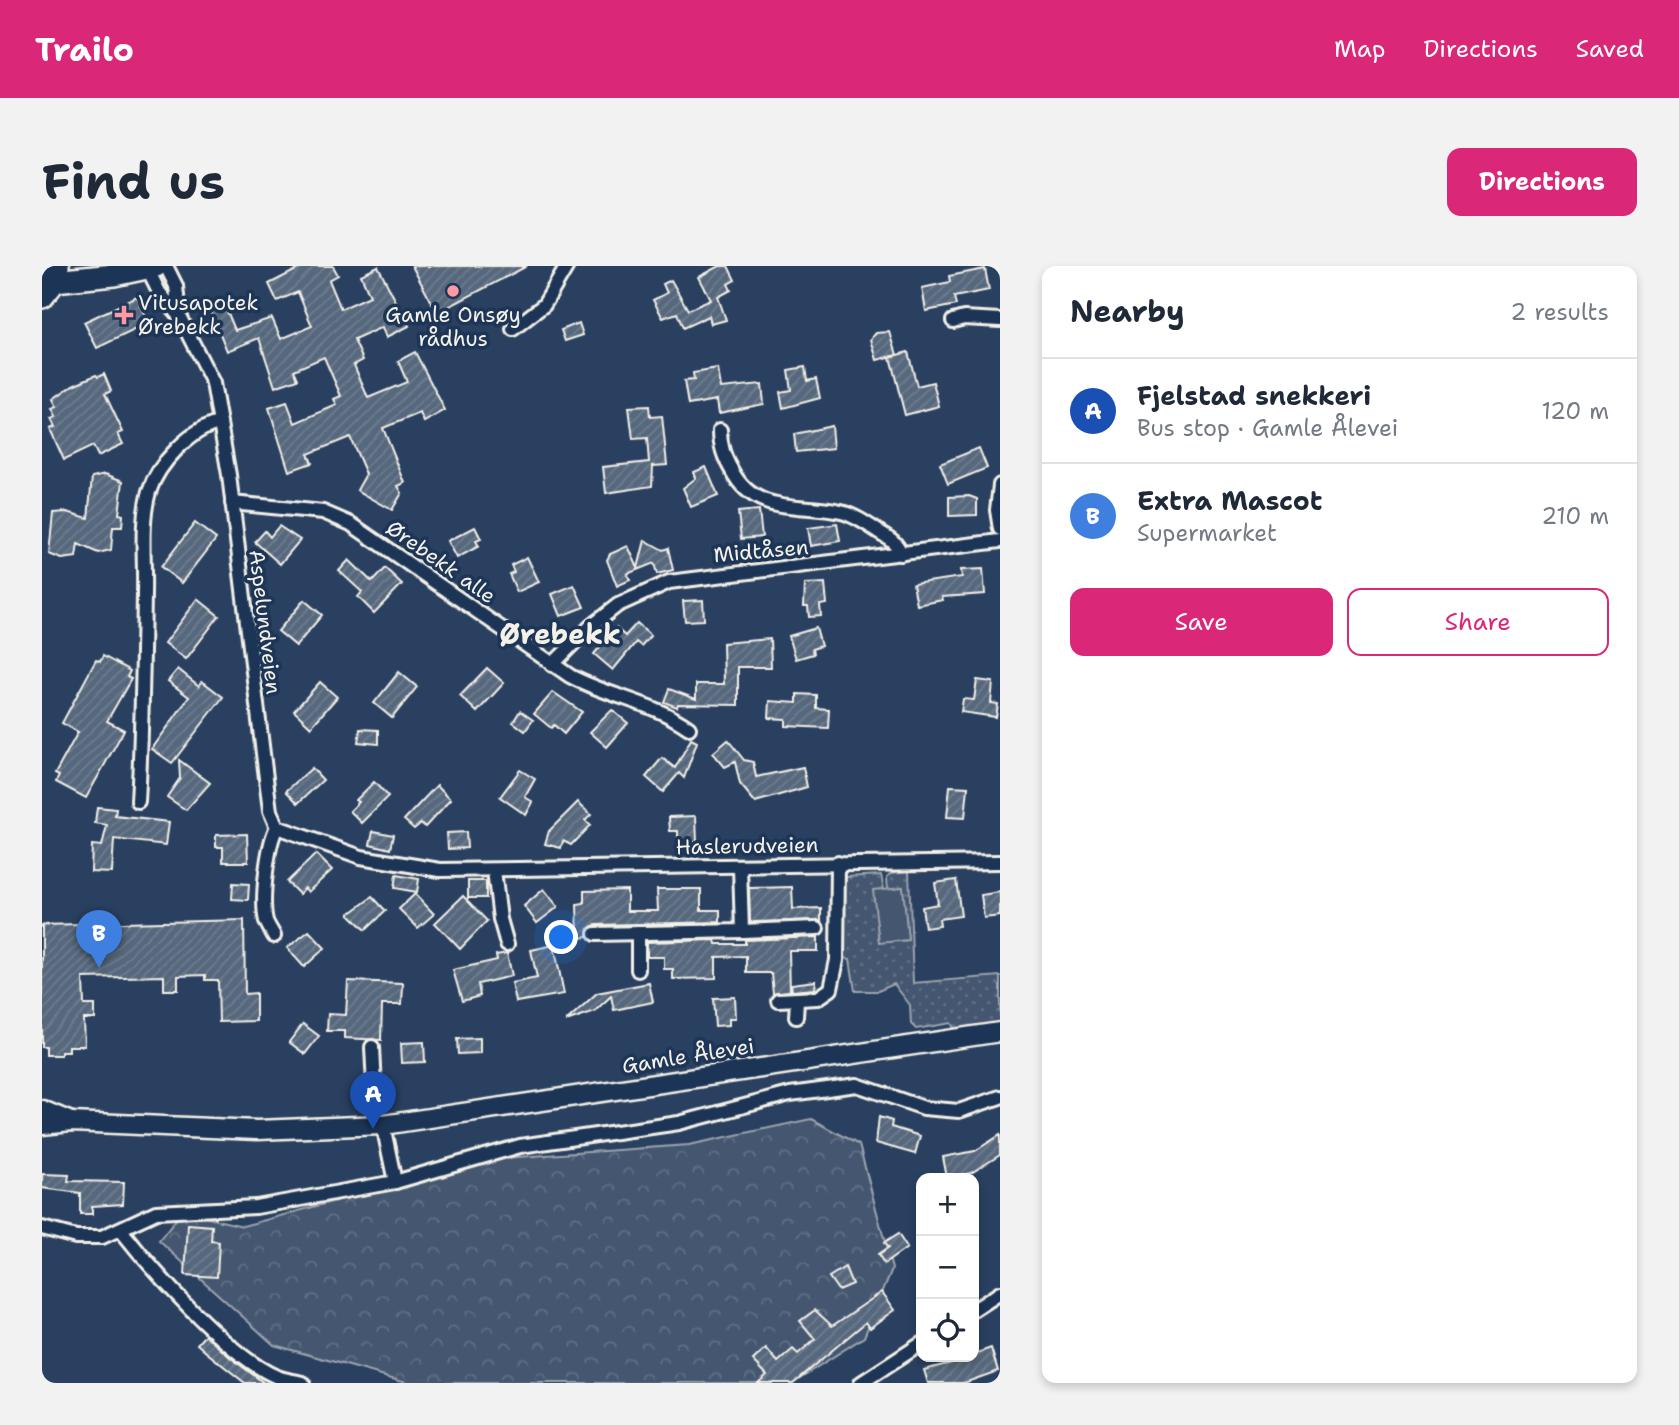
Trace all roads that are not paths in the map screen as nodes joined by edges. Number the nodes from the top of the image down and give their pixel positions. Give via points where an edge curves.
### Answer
1 (567, 266) edge
2 (153, 267) edge
3 (51, 281) edge
4 (179, 316) junction
5 (1000, 320) edge
6 (953, 321) dead end
7 (513, 329) dead end
8 (220, 423) junction
9 (720, 430) dead end
10 (1000, 485) edge
11 (232, 503) junction
12 (1000, 529) edge
13 (1000, 541) edge
14 (901, 554) junction
15 (552, 665) junction
16 (689, 728) dead end
17 (138, 802) dead end
18 (277, 827) junction
19 (1000, 862) edge
20 (838, 863) junction
21 (740, 866) junction
22 (495, 870) junction
23 (817, 928) dead end
24 (742, 931) junction
25 (638, 933) junction
26 (596, 934) dead end
27 (274, 936) dead end
28 (507, 944) dead end
29 (638, 970) dead end
30 (778, 1000) dead end
31 (797, 1001) junction
32 (796, 1017) dead end
33 (1000, 1032) edge
34 (372, 1047) dead end
35 (1000, 1097) edge
36 (42, 1110) edge
37 (71, 1122) junction
38 (42, 1125) edge
39 (379, 1125) junction
40 (395, 1182) junction
41 (42, 1228) edge
42 (120, 1229) junction
43 (1000, 1293) edge
44 (979, 1307) edge
45 (916, 1347) edge
46 (303, 1383) edge
47 (861, 1383) edge

1 - 7 street via 544,305
2 - 3 main road
2 - 4 street, Aspelundveien via 159,292
2 - 4 street, Aspelundveien via 176,286
4 - 8 street, Aspelundveien via 213,383
5 - 6 street
8 - 11 street, Aspelundveien
8 - 17 street via 196,432 161,468 145,507
9 - 14 street via 720,446 728,464 740,486 753,496 854,517 891,539
10 - 12 street
11 - 15 street, Ørebekk alle via 323,512 351,524
11 - 18 street, Aspelundveien via 270,811
13 - 14 street, Midtåsen
14 - 15 street, Midtåsen via 668,582 618,605
15 - 16 street, Ørebekk alle via 604,693 660,709
18 - 22 street, Haslerudveien via 361,857 400,865
18 - 27 street, Aspelundveien via 271,838 265,898 266,921
19 - 20 street, Haslerudveien
20 - 21 street, Haslerudveien
20 - 31 street via 835,978 826,994
21 - 22 street, Haslerudveien
21 - 24 street
22 - 28 street
23 - 24 street
24 - 25 street
25 - 26 street
25 - 29 street
30 - 31 street
31 - 32 street
33 - 39 main road, Gamle Ålevei
34 - 39 street
35 - 40 street via 959,1111 924,1108 857,1085 790,1094 679,1123 520,1146
36 - 37 main road, Gamle Ålevei
37 - 38 main road, Gamle Ålevei
37 - 39 main road, Gamle Ålevei via 257,1130
39 - 40 street
40 - 42 street via 256,1207 156,1212
41 - 42 street via 76,1237 102,1237
42 - 46 street via 153,1271 243,1356 276,1377
43 - 44 street
45 - 47 street

